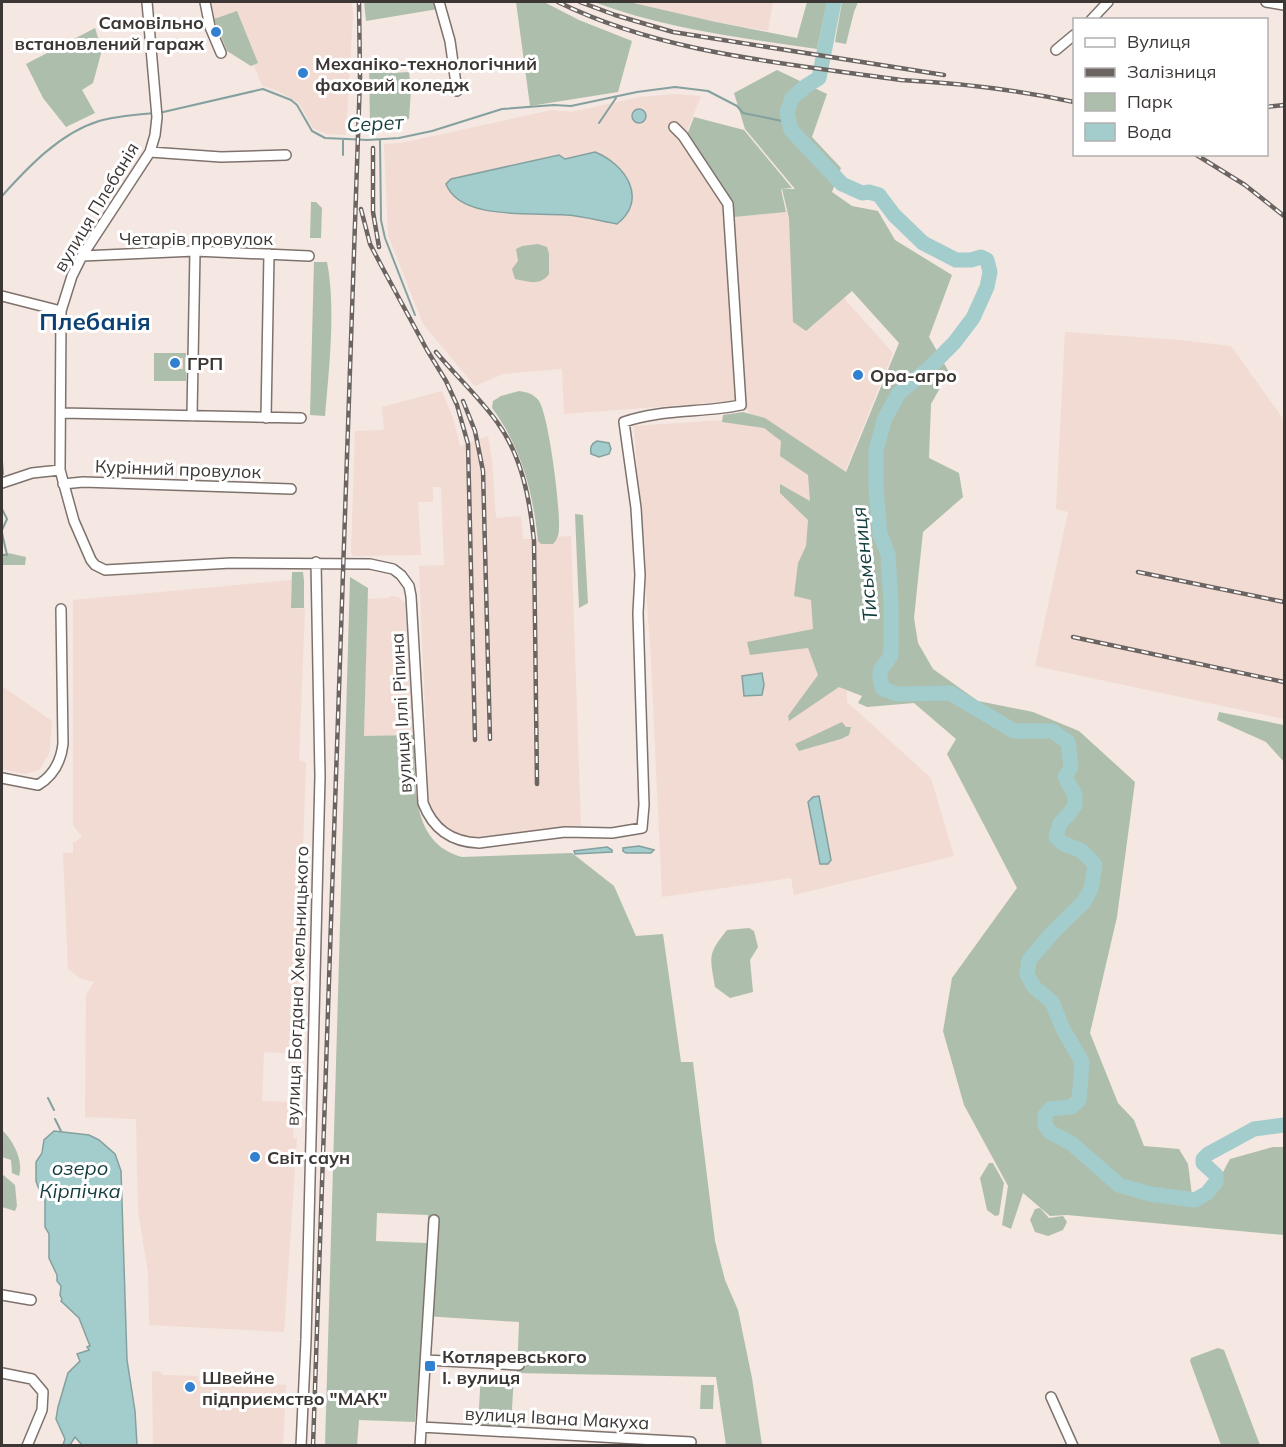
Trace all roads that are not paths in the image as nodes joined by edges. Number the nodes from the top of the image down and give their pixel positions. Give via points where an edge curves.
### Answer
1 (147, 2) edge
2 (205, 2) edge
3 (439, 2) edge
4 (1108, 2) edge
5 (1266, 2) edge
6 (1284, 5) edge
7 (1093, 18) edge
8 (1073, 36) edge
9 (1056, 50) dead end
10 (221, 52) dead end
11 (457, 91) dead end
12 (674, 127) dead end
13 (150, 152) junction
14 (286, 155) dead end
15 (195, 251) junction
16 (269, 254) junction
17 (82, 256) junction
18 (309, 256) dead end
19 (2, 296) edge
20 (61, 311) junction
21 (60, 413) junction
22 (192, 416) junction
23 (266, 418) junction
24 (301, 418) dead end
25 (60, 470) junction
26 (2, 483) edge
27 (63, 484) junction
28 (291, 489) dead end
29 (316, 562) junction
30 (95, 566) joint
31 (61, 609) dead end
32 (2, 778) edge
33 (434, 1220) dead end
34 (2, 1295) edge
35 (31, 1300) dead end
36 (426, 1359) junction
37 (519, 1365) dead end
38 (2, 1373) edge
39 (1051, 1397) dead end
40 (421, 1427) junction
41 (691, 1442) dead end
42 (27, 1446) edge
43 (301, 1446) edge
44 (420, 1446) edge
45 (1073, 1446) edge

1 - 13 street, вулиця Плебанія via 157,117
2 - 10 street
3 - 11 street via 450,41
4 - 7 street
5 - 6 street
8 - 9 street
12 - 29 street, вулиця Іллі Ріпина via 728,204 741,405 624,422 640,575 642,828 479,843 447,836 431,821 423,803 409,586 393,569 382,566
13 - 14 street via 229,157
13 - 17 street, вулиця Плебанія
15 - 16 street, Четарів провулок
15 - 17 street, Четарів провулок
15 - 22 street
16 - 18 street, Четарів провулок
16 - 23 street
17 - 20 street, вулиця Плебанія
19 - 20 street
20 - 21 street, вулиця Плебанія
21 - 22 street
21 - 25 street, вулиця Плебанія
22 - 23 street
23 - 24 street
25 - 26 street via 32,473
25 - 27 street, вулиця Плебанія
27 - 28 street, Курінний провулок
27 - 30 street, вулиця Плебанія via 74,521
29 - 30 street, вулиця Іллі Ріпина via 111,571
29 - 43 street, вулиця Богдана Хмельницького via 320,776
31 - 32 street via 60,758 38,785
33 - 36 street
34 - 35 street
36 - 37 street
36 - 40 street
38 - 42 street via 32,1379 43,1392 42,1410
39 - 45 street
40 - 41 street, вулиця Івана Макуха
40 - 44 street

